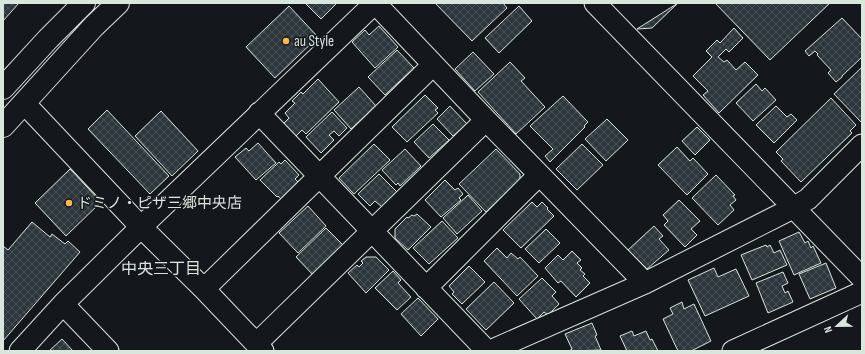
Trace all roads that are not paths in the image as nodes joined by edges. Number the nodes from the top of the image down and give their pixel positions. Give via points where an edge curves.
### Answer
1 (84, 3) edge
2 (118, 3) edge
3 (375, 3) edge
4 (595, 3) edge
5 (433, 65) junction
6 (3, 88) edge
7 (24, 103) junction
8 (259, 113) junction
9 (486, 120) junction
10 (3, 126) edge
11 (862, 145) edge
12 (539, 175) junction
13 (319, 177) junction
14 (793, 208) junction
15 (141, 226) junction
16 (372, 232) junction
17 (862, 278) edge
18 (645, 283) junction
19 (426, 288) junction
20 (204, 289) junction
21 (862, 292) edge
22 (63, 304) junction
23 (260, 347) edge
24 (20, 351) edge
25 (108, 351) edge
26 (487, 351) edge
27 (490, 351) edge
28 (732, 351) edge

1 - 6 street
2 - 7 street
3 - 5 street
3 - 8 street
4 - 14 street
5 - 9 street
5 - 13 street
7 - 10 street
7 - 15 street
8 - 13 street
8 - 15 street
9 - 12 street
9 - 16 street
11 - 14 street via 808,199
12 - 18 street
12 - 19 street
13 - 16 street
13 - 20 street
14 - 17 street
14 - 18 street
15 - 20 street
15 - 22 street
16 - 19 street
16 - 23 street
18 - 27 street
19 - 26 street
20 - 23 street
21 - 28 street
22 - 24 street
22 - 25 street

